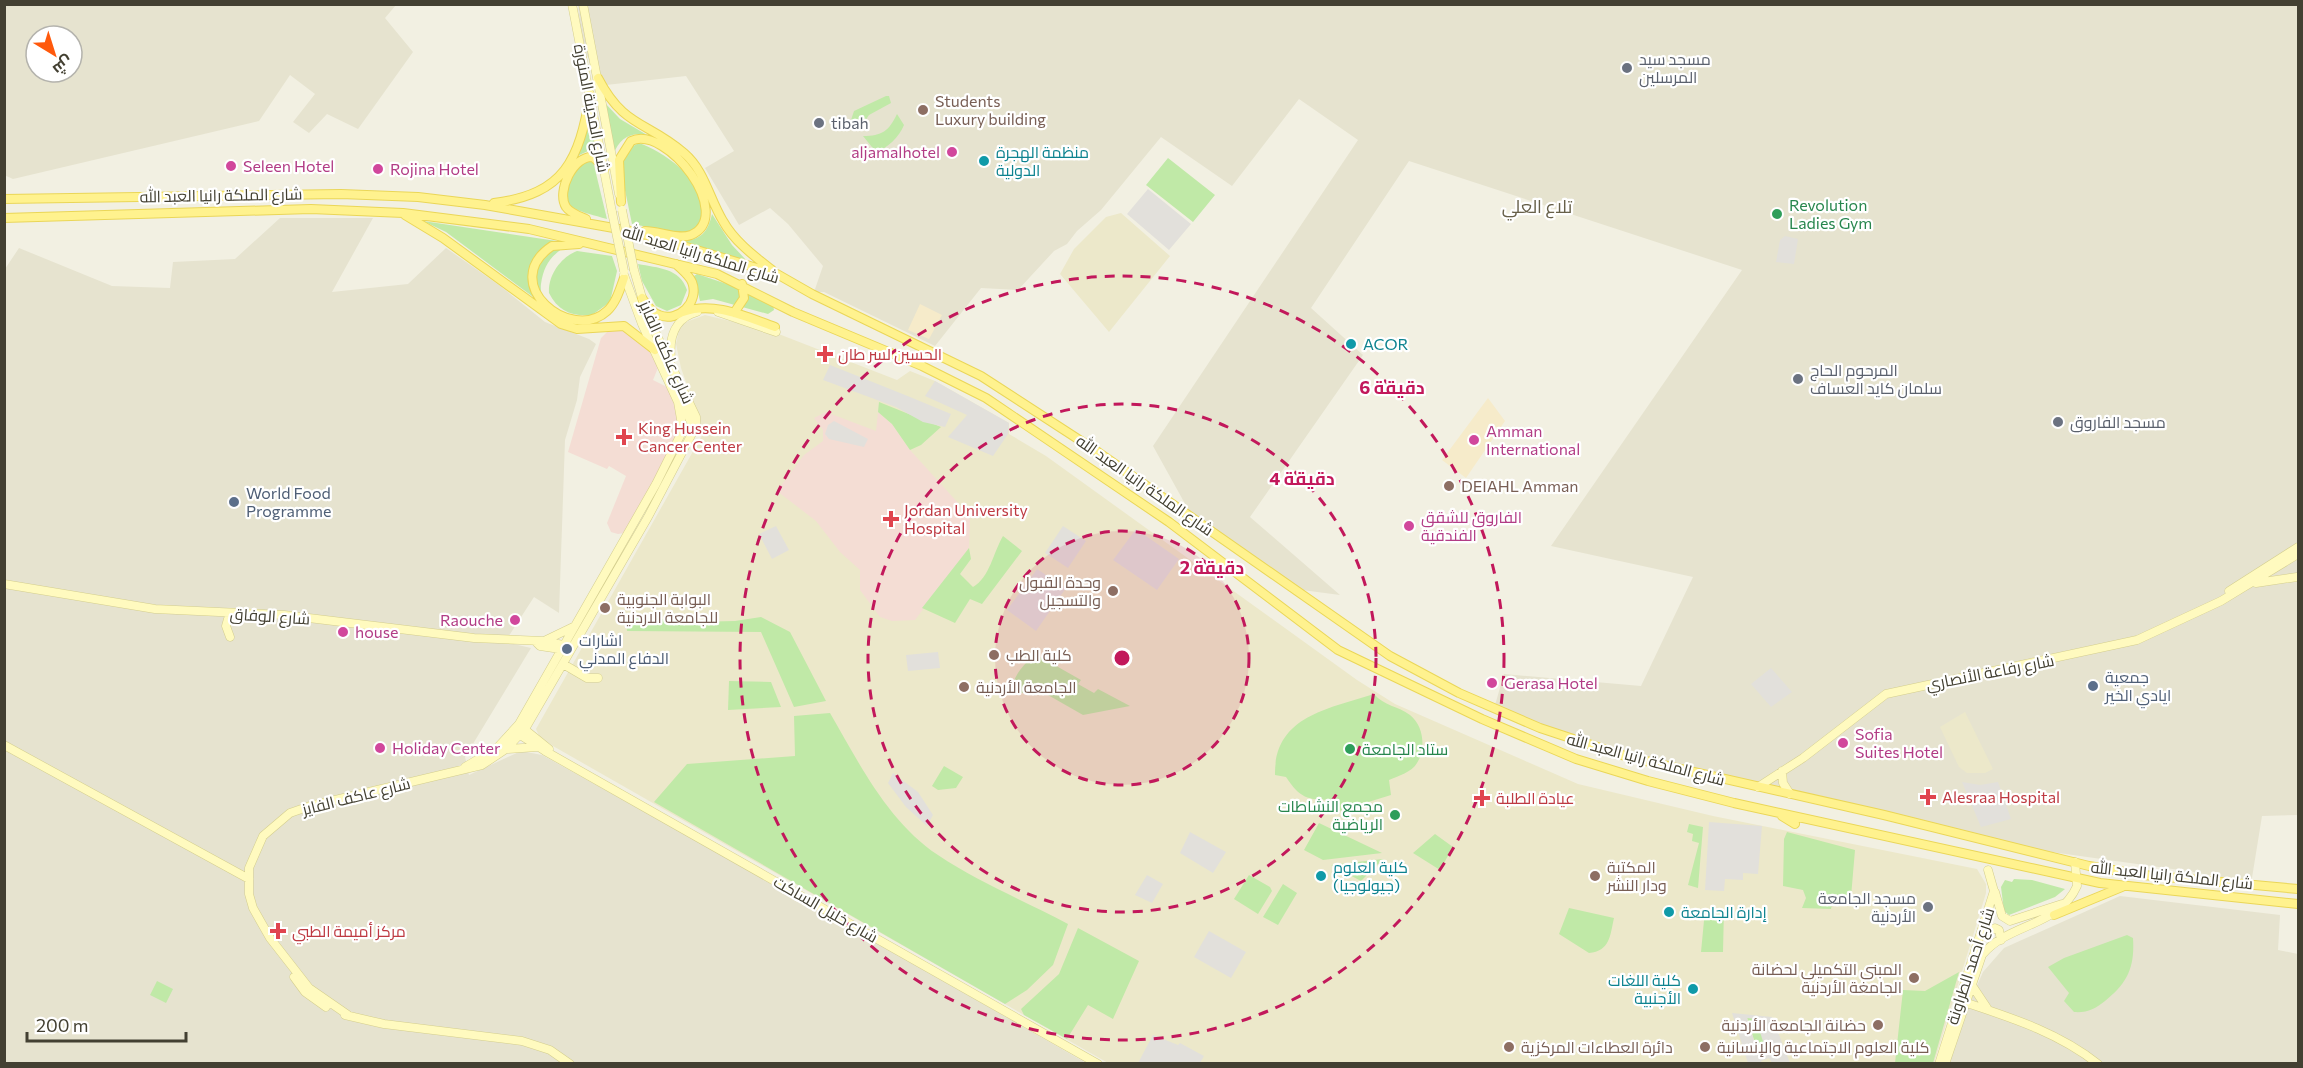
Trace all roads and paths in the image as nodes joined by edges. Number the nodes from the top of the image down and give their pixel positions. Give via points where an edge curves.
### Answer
1 (572, 4) edge
2 (585, 4) edge
3 (598, 78) junction
4 (590, 95) junction
5 (605, 168) junction
6 (4, 199) edge
7 (485, 205) junction
8 (621, 206) junction
9 (612, 212) joint
10 (403, 213) junction
11 (4, 218) edge
12 (594, 224) junction
13 (636, 232) junction
14 (593, 243) junction
15 (676, 264) junction
16 (777, 274) junction
17 (624, 275) junction
18 (742, 284) junction
19 (642, 298) junction
20 (681, 312) junction
21 (734, 313) junction
22 (776, 330) joint
23 (655, 350) junction
24 (675, 371) junction
25 (669, 381) junction
26 (694, 429) junction
27 (1094, 470) junction
28 (1120, 496) dead end
29 (2298, 548) edge
30 (2298, 554) edge
31 (2298, 577) edge
32 (2251, 583) junction
33 (4, 584) edge
34 (2213, 603) junction
35 (234, 614) junction
36 (574, 626) junction
37 (230, 637) dead end
38 (541, 643) junction
39 (567, 649) junction
40 (563, 664) junction
41 (552, 667) junction
42 (598, 678) dead end
43 (520, 730) junction
44 (4, 745) edge
45 (538, 747) junction
46 (506, 749) junction
47 (554, 754) junction
48 (458, 770) junction
49 (1782, 771) junction
50 (1758, 787) junction
51 (1790, 794) junction
52 (1774, 811) junction
53 (1796, 824) dead end
54 (2075, 862) junction
55 (2100, 868) junction
56 (1988, 870) dead end
57 (249, 879) junction
58 (2079, 879) junction
59 (2100, 883) junction
60 (2122, 887) junction
61 (2298, 889) edge
62 (1994, 891) junction
63 (2066, 903) junction
64 (2298, 904) edge
65 (2054, 915) junction
66 (1980, 936) junction
67 (2001, 940) junction
68 (1971, 984) junction
69 (1962, 1002) junction
70 (1987, 1008) junction
71 (570, 1064) edge
72 (1098, 1064) edge
73 (1939, 1064) edge
74 (1945, 1064) edge
75 (2098, 1064) edge

1 - 4 street, شارع المدينة المنورة
2 - 3 street, شارع المدينة المنورة
3 - 8 street, شارع المدينة المنورة
3 - 16 main road via 622,114 684,153 701,174 723,221 746,248
4 - 5 street, شارع المدينة المنورة
4 - 7 main road via 583,133 558,179 527,198
5 - 9 street, شارع المدينة المنورة
5 - 12 main road via 593,157 585,158 572,170 563,190 569,211
6 - 7 main road, شارع الملكة رانيا العبد الله via 340,194
7 - 12 main road, شارع الملكة رانيا العبد الله
8 - 13 main road via 619,160 624,148 635,139 669,152 698,185 706,211 696,232 686,236
8 - 19 street, شارع عاكف الفايز, bridge
9 - 17 street, شارع عاكف الفايز, bridge
10 - 11 main road, شارع الملكة رانيا العبد الله via 311,209
10 - 14 main road, شارع الملكة رانيا العبد الله via 529,229
10 - 23 main road via 561,324 577,329 624,326
12 - 13 main road, شارع الملكة رانيا العبد الله
13 - 16 main road, شارع الملكة رانيا العبد الله
14 - 15 main road, شارع الملكة رانيا العبد الله
14 - 17 main road via 565,243 545,250 532,271 531,281 538,297 562,316 588,320 607,311
15 - 18 main road, شارع الملكة رانيا العبد الله
15 - 20 main road via 694,288 692,302
16 - 50 main road, شارع الملكة رانيا العبد الله via 1000,388 1406,666 1489,707 1587,746
17 - 23 street, شارع عاكف الفايز
18 - 21 main road via 744,298
18 - 27 main road, شارع الملكة رانيا العبد الله via 793,312 952,380
19 - 20 main road via 659,315
19 - 24 street, شارع عاكف الفايز
20 - 21 main road via 705,308
21 - 22 main road
22 - 24 street via 718,312 692,313 672,333 670,350
23 - 25 street, شارع عاكف الفايز
24 - 26 street, شارع عاكف الفايز via 696,417
25 - 26 street
25 - 36 street, شارع عاكف الفايز via 681,412 681,435
26 - 39 street, شارع عاكف الفايز via 648,517
27 - 28 main road
27 - 52 main road, شارع الملكة رانيا العبد الله via 1338,650 1576,759
29 - 34 street, شارع رفاعة الأنصاري
30 - 32 street, شارع رفاعة الأنصاري
31 - 32 street
32 - 34 street, شارع رفاعة الأنصاري
33 - 35 street, شارع الوفاق via 140,607
34 - 49 street, شارع رفاعة الأنصاري via 2130,643 1886,694
35 - 37 street via 226,626
35 - 38 street, شارع الوفاق via 284,615
36 - 38 street
36 - 39 street, شارع عاكف الفايز
38 - 39 street, شارع الوفاق
38 - 41 street via 550,654
39 - 40 street, شارع عاكف الفايز
39 - 41 street, شارع عاكف الفايز
40 - 42 street via 587,678
40 - 43 street, شارع عاكف الفايز
41 - 43 street, شارع عاكف الفايز
43 - 45 street, شارع خليل الساكت
43 - 46 street, شارع عاكف الفايز
43 - 47 street, شارع خليل الساكت
43 - 48 street, شارع عاكف الفايز
44 - 57 street via 140,819 155,832 181,841
45 - 46 street
45 - 47 street, شارع خليل الساكت
46 - 48 street, شارع عاكف الفايز via 482,765
47 - 72 street, شارع خليل الساكت
48 - 57 street, شارع عاكف الفايز via 291,813 263,836 252,858
49 - 50 street, شارع رفاعة الأنصاري
49 - 51 street
50 - 51 main road, شارع الملكة رانيا العبد الله
51 - 54 main road, شارع الملكة رانيا العبد الله
52 - 53 main road
52 - 58 main road, شارع الملكة رانيا العبد الله
54 - 55 main road, شارع الملكة رانيا العبد الله
54 - 58 street
55 - 59 main road
55 - 61 main road, شارع الملكة رانيا العبد الله
56 - 62 street, شارع أحمد الطراونة
57 - 71 street, شارع عاكف الفايز via 253,908 275,950 305,992 330,1009 384,1024 522,1041 550,1050
58 - 59 main road, شارع الملكة رانيا العبد الله
58 - 63 street, شارع أحمد الطراونة
59 - 60 main road, شارع الملكة رانيا العبد الله
60 - 64 main road, شارع الملكة رانيا العبد الله
60 - 65 main road
62 - 63 street via 2002,916 2010,921
62 - 66 street, شارع أحمد الطراونة
63 - 65 street, شارع أحمد الطراونة
65 - 67 street, شارع أحمد الطراونة
66 - 67 street via 1995,928
66 - 69 street, شارع أحمد الطراونة
67 - 68 street, شارع أحمد الطراونة via 1982,955
68 - 69 street, شارع أحمد الطراونة
68 - 70 street
69 - 70 street
69 - 73 street, شارع أحمد الطراونة
69 - 74 street, شارع أحمد الطراونة
70 - 75 street via 2074,1047

